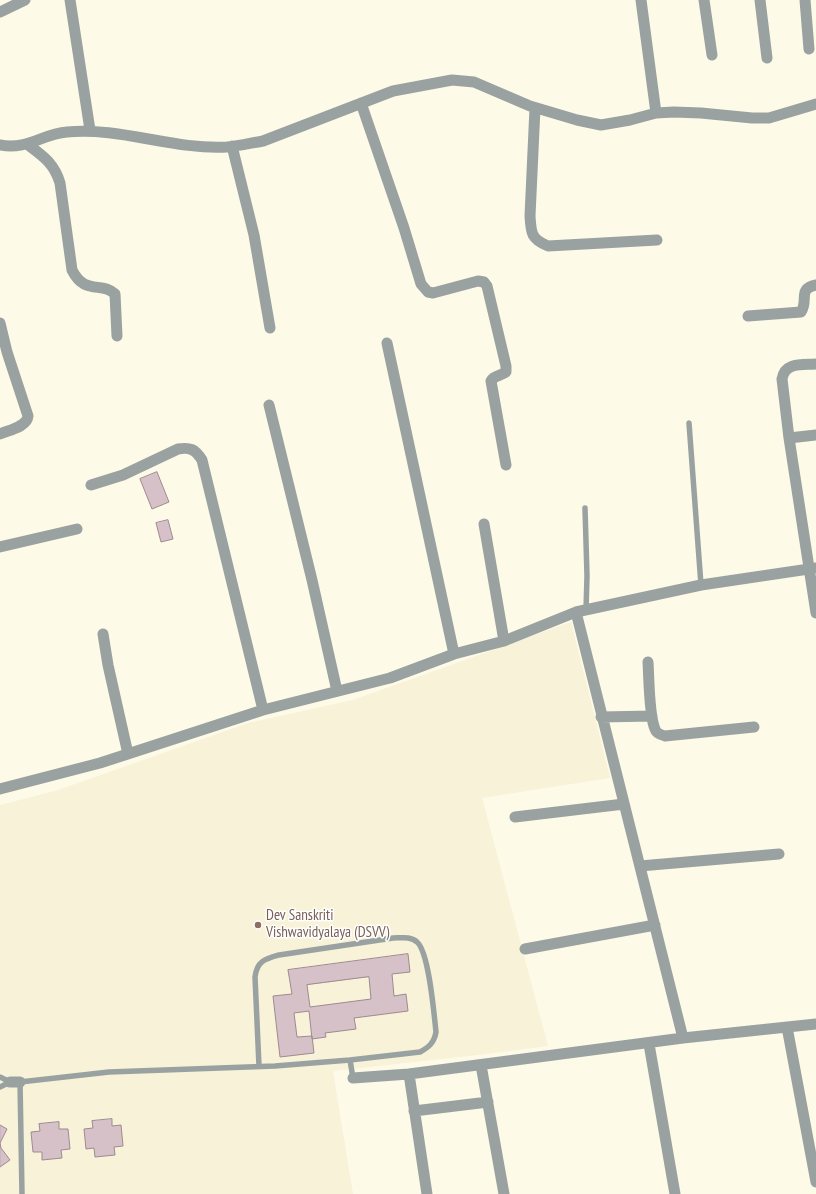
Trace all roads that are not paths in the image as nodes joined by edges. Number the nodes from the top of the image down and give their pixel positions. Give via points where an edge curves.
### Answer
1 (25, 0) edge
2 (70, 0) edge
3 (641, 0) edge
4 (704, 0) edge
5 (760, 0) edge
6 (805, 0) edge
7 (0, 12) edge
8 (809, 49) dead end
9 (712, 55) dead end
10 (767, 58) dead end
11 (361, 103) junction
12 (816, 104) edge
13 (535, 108) junction
14 (656, 114) junction
15 (90, 130) junction
16 (27, 144) junction
17 (0, 145) edge
18 (232, 146) junction
19 (657, 240) dead end
20 (816, 285) edge
21 (748, 316) dead end
22 (0, 323) edge
23 (270, 328) dead end
24 (118, 336) dead end
25 (387, 343) dead end
26 (816, 364) edge
27 (269, 405) dead end
28 (688, 423) dead end
29 (0, 434) edge
30 (816, 435) edge
31 (789, 438) junction
32 (506, 465) dead end
33 (91, 485) dead end
34 (585, 508) dead end
35 (484, 524) dead end
36 (77, 530) dead end
37 (0, 547) edge
38 (813, 569) edge
39 (701, 585) junction
40 (581, 611) junction
41 (816, 614) edge
42 (103, 634) dead end
43 (504, 641) junction
44 (454, 654) junction
45 (648, 662) dead end
46 (337, 691) junction
47 (263, 710) junction
48 (652, 716) junction
49 (602, 717) junction
50 (754, 727) dead end
51 (128, 754) junction
52 (0, 789) edge
53 (624, 804) junction
54 (515, 816) dead end
55 (779, 854) dead end
56 (640, 866) junction
57 (655, 925) junction
58 (525, 949) dead end
59 (816, 1024) edge
60 (786, 1027) junction
61 (684, 1038) junction
62 (649, 1044) junction
63 (350, 1060) junction
64 (481, 1065) junction
65 (259, 1066) junction
66 (409, 1074) junction
67 (353, 1078) joint
68 (8, 1082) edge
69 (488, 1102) junction
70 (414, 1111) junction
71 (816, 1182) edge
72 (22, 1194) edge
73 (427, 1194) edge
74 (504, 1194) edge
75 (675, 1194) edge

1 - 7 street
2 - 15 street
3 - 14 street
4 - 9 street
5 - 10 street
6 - 8 street
11 - 13 street via 393,91 452,80 474,82
11 - 18 street via 263,140
11 - 32 street via 425,289 433,294 481,281 487,286 506,366 506,372 495,376 491,381
12 - 14 street via 769,118 701,113
13 - 14 street via 601,125
13 - 19 street via 530,216 531,231 539,243 548,246
15 - 16 street via 53,134
15 - 18 street via 187,145
16 - 17 street via 17,147
16 - 24 street via 45,157 57,174 75,276 87,286 109,290 115,294
18 - 23 street via 254,235
20 - 21 street via 804,291 804,308 801,312
22 - 29 street via 28,419 25,423
25 - 44 street
26 - 31 street via 794,366 784,372 782,379
27 - 46 street
28 - 39 lane
30 - 31 street
31 - 38 street
33 - 47 street via 123,475 178,449 193,449 198,453 202,460
34 - 40 lane via 587,576
35 - 43 street
36 - 37 street
38 - 39 street
38 - 41 street
39 - 40 street
40 - 43 street
40 - 49 street
42 - 51 street
43 - 44 street
44 - 46 street via 390,678
45 - 48 street
46 - 47 street
47 - 51 street
48 - 49 street
48 - 50 street via 655,730 665,736
49 - 53 street
51 - 52 street
53 - 54 street
53 - 56 street
55 - 56 street
56 - 57 street
57 - 58 street
57 - 61 street
59 - 60 street
60 - 61 street
60 - 71 street
61 - 62 street
62 - 64 street
62 - 75 street
63 - 65 lane
63 - 65 lane via 420,1052 430,1046 435,1037 430,984 423,950 410,938 393,938 279,955 265,959 259,964 255,977
63 - 67 lane
64 - 66 street
64 - 69 street
65 - 68 lane via 109,1072
66 - 67 street
66 - 70 street
68 - 72 lane
69 - 70 street
69 - 74 street
70 - 73 street

